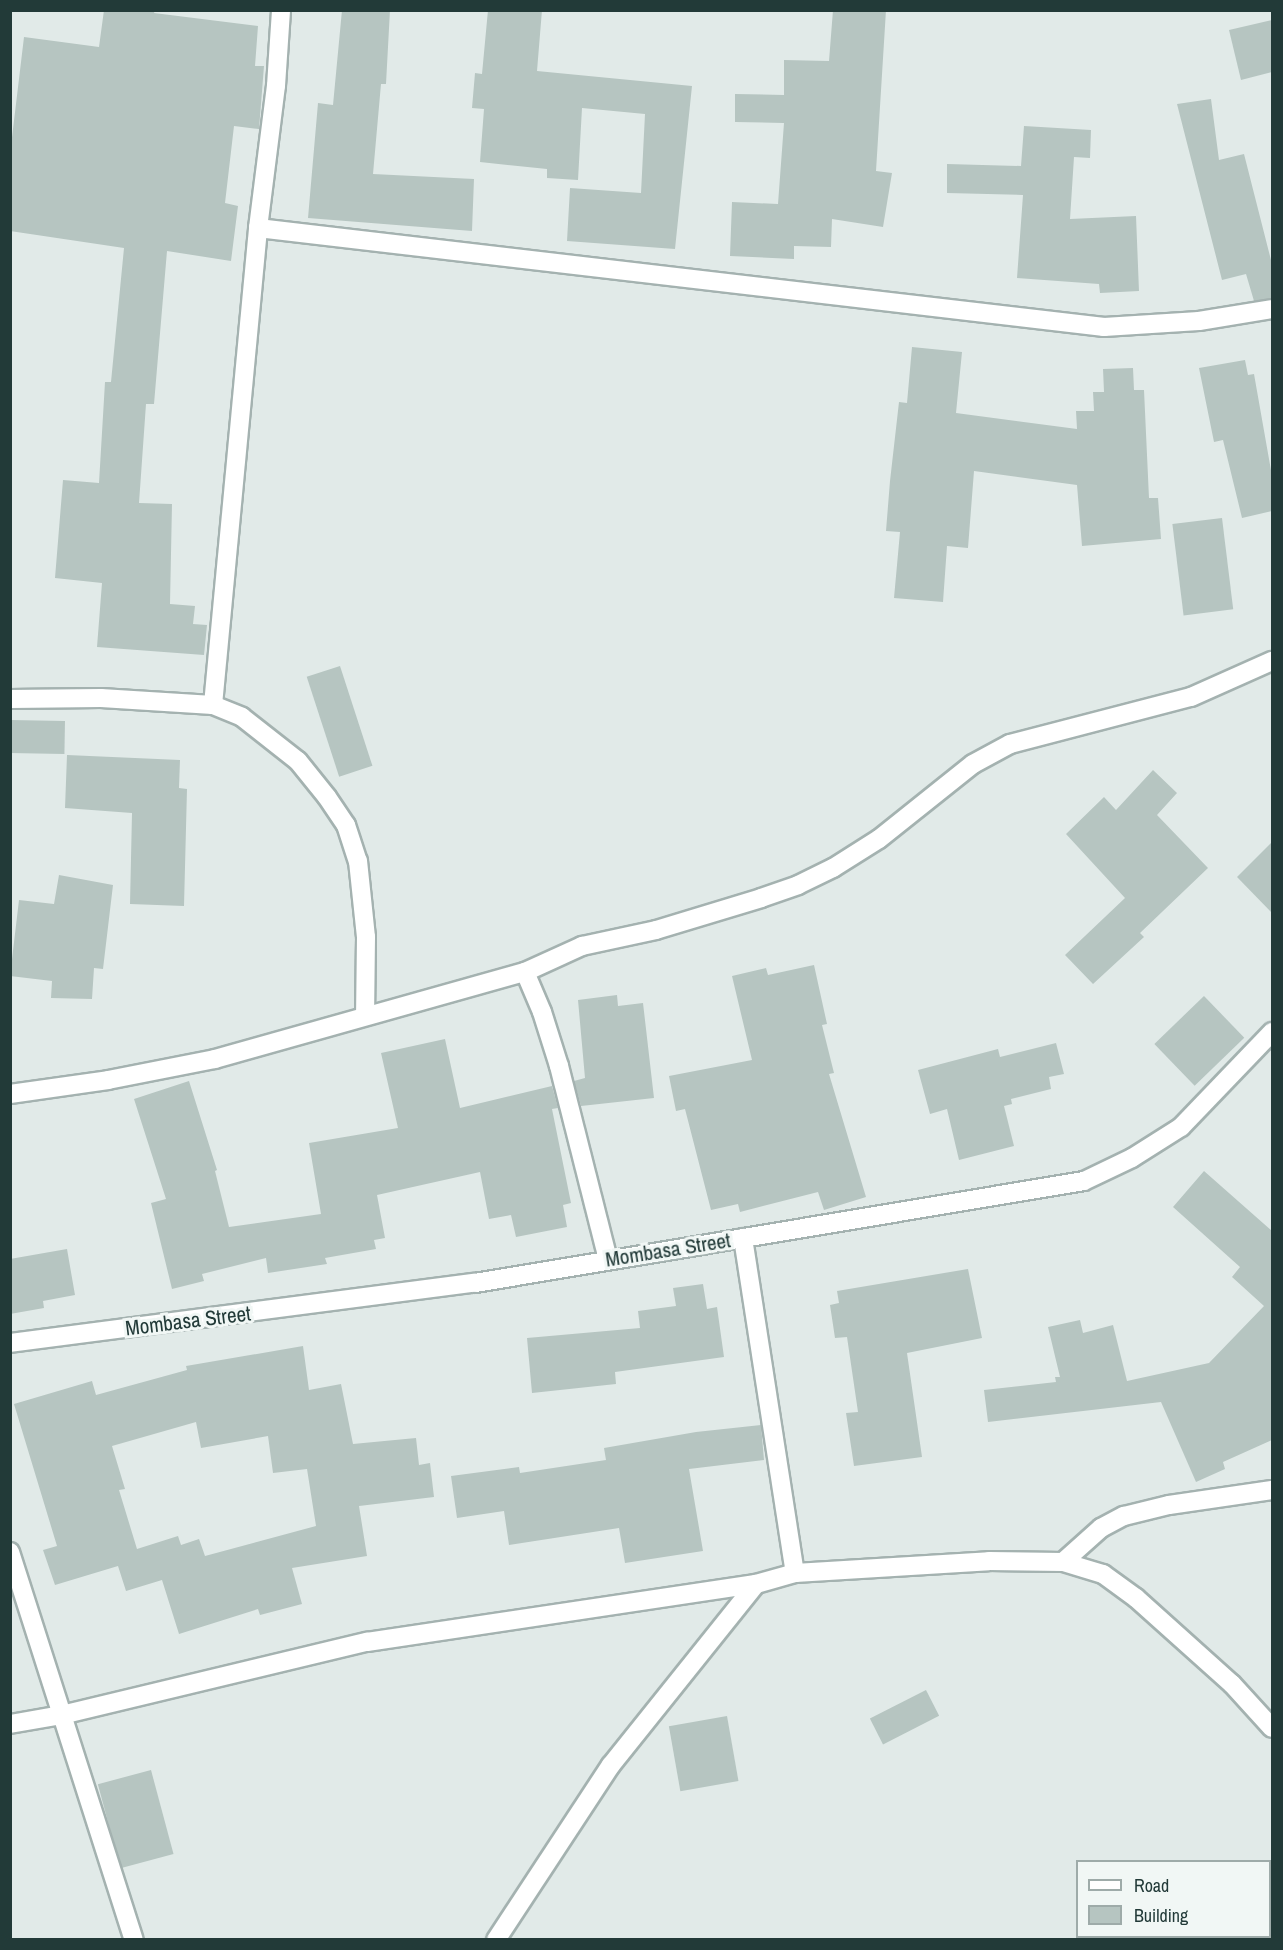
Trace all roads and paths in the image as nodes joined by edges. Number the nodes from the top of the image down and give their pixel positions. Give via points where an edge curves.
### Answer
1 (281, 10) edge
2 (258, 228) junction
3 (1272, 309) edge
4 (1272, 660) edge
5 (10, 699) edge
6 (213, 705) junction
7 (525, 972) junction
8 (365, 1015) junction
9 (1272, 1032) edge
10 (10, 1094) edge
11 (743, 1239) junction
12 (608, 1260) junction
13 (10, 1344) edge
14 (1272, 1490) edge
15 (10, 1552) edge
16 (1063, 1562) junction
17 (795, 1573) junction
18 (756, 1584) junction
19 (63, 1715) junction
20 (10, 1724) edge
21 (1272, 1728) edge
22 (134, 1940) edge
23 (496, 1940) edge

1 - 2 street via 276,86
2 - 3 street via 1104,327 1199,321
2 - 6 street
4 - 7 street via 1191,697 1010,744 973,764 879,838 798,885 657,930 582,946
5 - 6 street via 101,698
6 - 8 street via 242,717 298,761 346,825 358,861 363,904
7 - 8 street
7 - 12 street via 559,1066
8 - 10 street via 215,1059
9 - 11 street, Mombasa Street via 1180,1127 1132,1158 1084,1181
11 - 12 street, Mombasa Street
11 - 17 street
12 - 13 street, Mombasa Street via 475,1284
14 - 16 street via 1169,1505 1124,1516 1101,1528
15 - 19 street
16 - 17 street via 989,1561
16 - 21 street via 1103,1574 1136,1598 1232,1684
17 - 18 street
18 - 19 street via 367,1642
18 - 23 street via 611,1765
19 - 20 street
19 - 22 street

